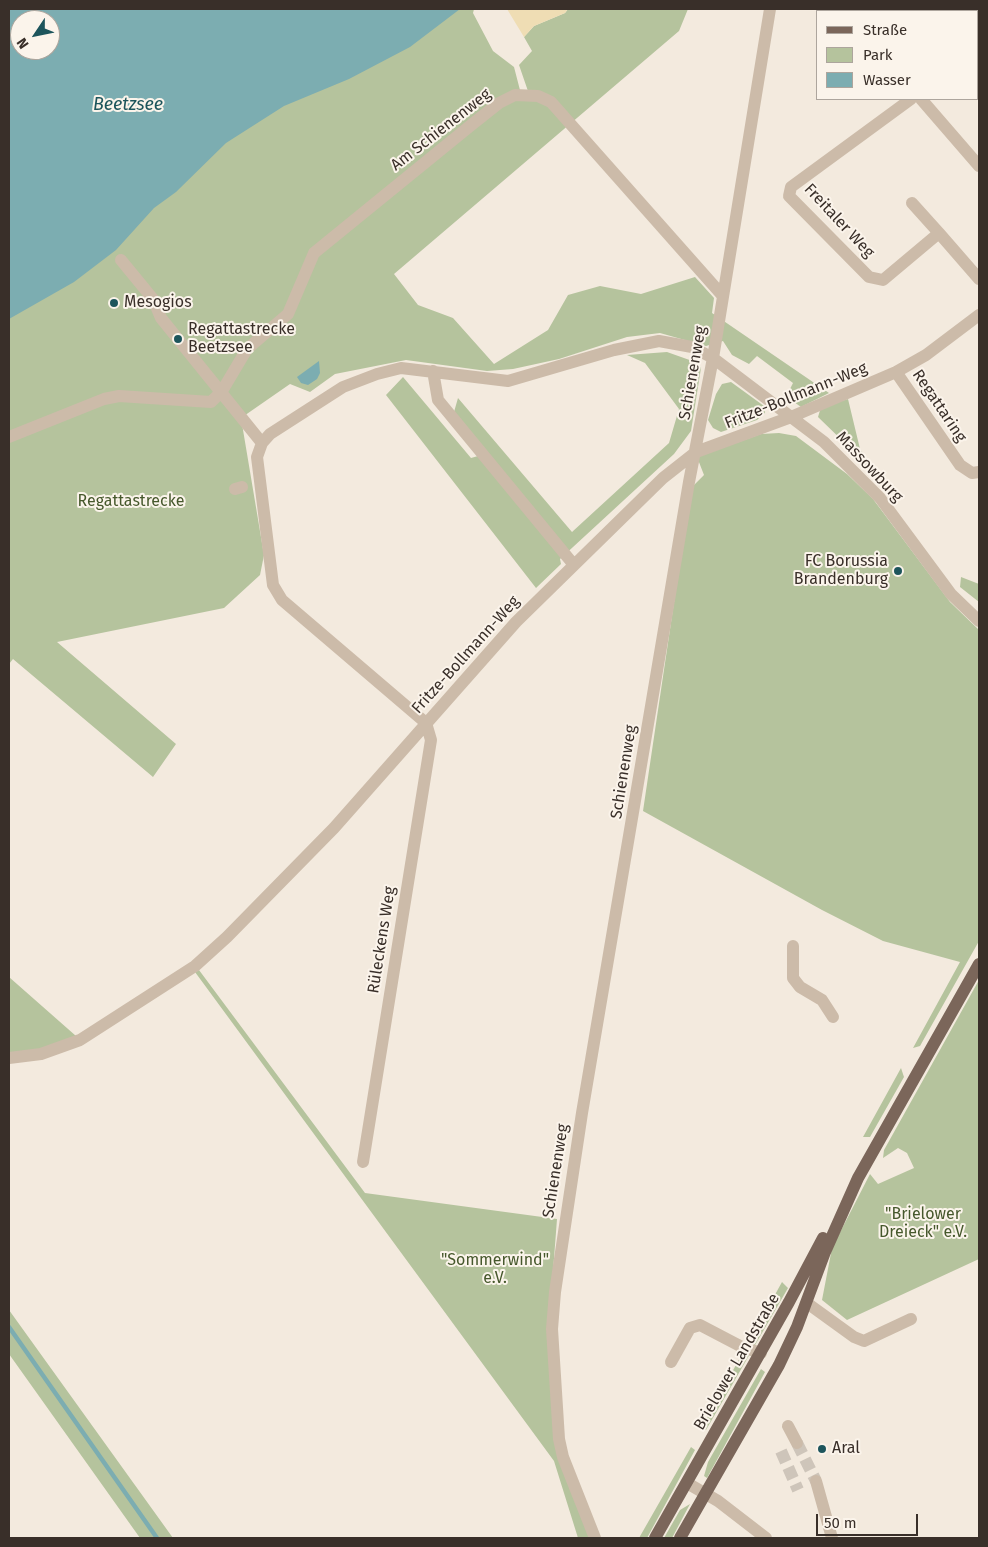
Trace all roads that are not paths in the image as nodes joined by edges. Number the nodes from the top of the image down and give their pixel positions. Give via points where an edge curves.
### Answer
1 (770, 9) edge
2 (910, 100) edge
3 (922, 100) edge
4 (979, 166) edge
5 (912, 203) dead end
6 (939, 233) junction
7 (121, 260) dead end
8 (979, 279) edge
9 (722, 295) junction
10 (979, 315) edge
11 (713, 358) junction
12 (434, 372) junction
13 (896, 372) junction
14 (222, 391) junction
15 (791, 417) junction
16 (9, 437) edge
17 (262, 443) junction
18 (696, 452) junction
19 (979, 472) edge
20 (574, 565) junction
21 (979, 621) edge
22 (426, 723) junction
23 (792, 946) dead end
24 (979, 964) edge
25 (834, 1017) dead end
26 (9, 1058) edge
27 (363, 1162) dead end
28 (846, 1202) junction
29 (807, 1304) junction
30 (911, 1319) dead end
31 (761, 1353) junction
32 (671, 1362) dead end
33 (788, 1426) dead end
34 (797, 1443) tunnel mouth
35 (816, 1482) tunnel mouth
36 (687, 1483) junction
37 (706, 1494) junction
38 (595, 1538) edge
39 (655, 1538) edge
40 (680, 1538) edge
41 (766, 1538) edge
42 (832, 1538) edge

1 - 9 street, Schienenweg
2 - 6 street, Freitaler Weg via 792,187 789,196 869,277 883,280
3 - 4 street
5 - 6 street
6 - 8 street
7 - 14 street via 153,300 161,318
9 - 11 street, Schienenweg
9 - 14 street, Am Schienenweg via 551,102 538,96 515,95 499,103 314,253 288,314 247,349
10 - 13 street, Fritze-Bollmann-Weg via 926,355
11 - 12 street, Massowburg via 692,347 659,342 614,350 508,381
11 - 15 street, Massowburg
11 - 18 street, Schienenweg
12 - 17 street, Massowburg via 401,368 343,387 270,434
12 - 20 street via 438,400
13 - 15 street, Fritze-Bollmann-Weg
13 - 19 street, Regattaring via 960,465 972,473
14 - 16 street via 211,402 119,396 104,399
14 - 17 street
15 - 18 street, Fritze-Bollmann-Weg
15 - 21 street, Massowburg via 824,442 880,498 951,594
17 - 22 street via 257,457 273,585 282,600
18 - 20 street, Fritze-Bollmann-Weg via 663,478
18 - 38 street, Schienenweg via 577,1142 555,1292 552,1339 559,1439
20 - 22 street, Fritze-Bollmann-Weg via 516,622
22 - 26 street, Fritze-Bollmann-Weg via 284,882 195,966 80,1040 41,1054
22 - 27 street, Rüleckens Weg via 431,740
23 - 25 street via 793,978 800,987 822,1000
24 - 28 main road, Brielower Landstraße
28 - 29 main road, Brielower Landstraße
28 - 31 main road, Brielower Landstraße via 835,1216
29 - 30 street via 864,1341
29 - 37 main road, Brielower Landstraße via 779,1365
31 - 32 street via 700,1325 690,1328
31 - 36 main road, Brielower Landstraße
33 - 34 street
35 - 42 street
36 - 37 street
36 - 39 main road, Brielower Landstraße
37 - 40 main road, Brielower Landstraße
37 - 41 street

